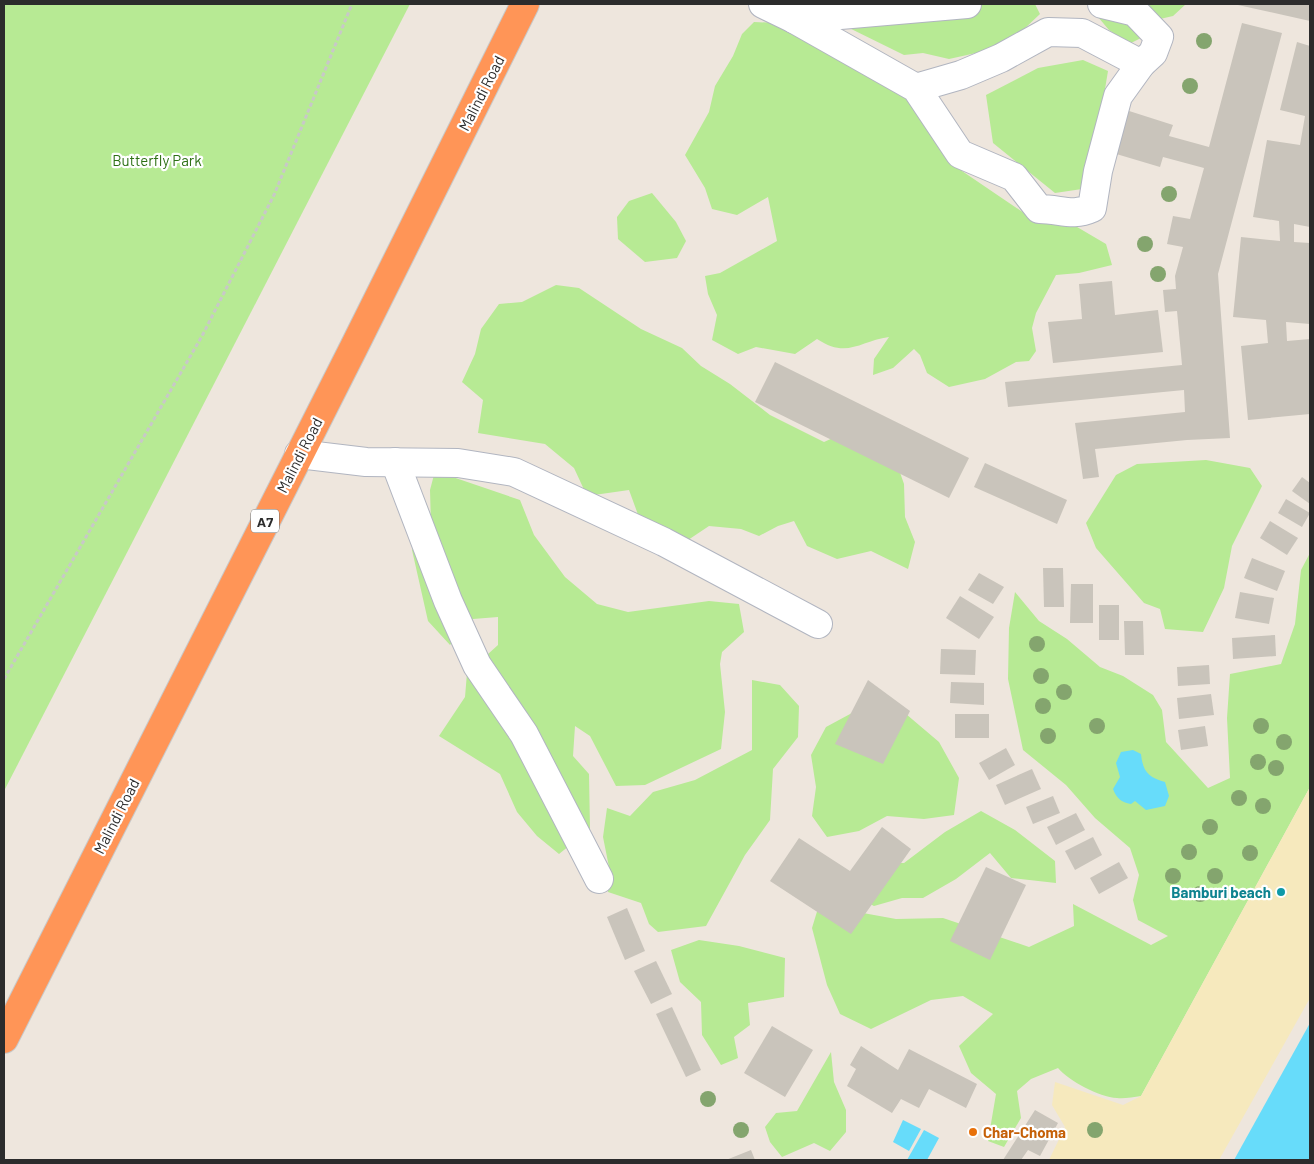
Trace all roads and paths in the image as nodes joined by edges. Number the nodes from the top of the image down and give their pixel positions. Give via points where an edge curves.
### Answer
1 (352, 4) edge
2 (525, 4) edge
3 (763, 4) edge
4 (967, 4) edge
5 (1102, 4) edge
6 (794, 19) junction
7 (1142, 64) junction
8 (916, 88) junction
9 (299, 454) junction
10 (396, 462) junction
11 (818, 624) dead end
12 (4, 678) edge
13 (599, 879) dead end
14 (4, 1039) edge

1 - 12 path via 274,195 202,336
2 - 9 highway, Malindi Road / A7
3 - 6 street
4 - 6 street
5 - 7 street via 1135,12 1160,37 1153,54
6 - 8 street
7 - 8 street via 1082,34 1048,32 961,76
7 - 8 street via 1118,96 1098,171 1092,208 1078,214 1039,209 1014,176 960,154
9 - 10 street
9 - 14 highway, Malindi Road / A7
10 - 11 street via 458,463 514,472 664,542
10 - 13 street via 448,601 477,665 524,734

